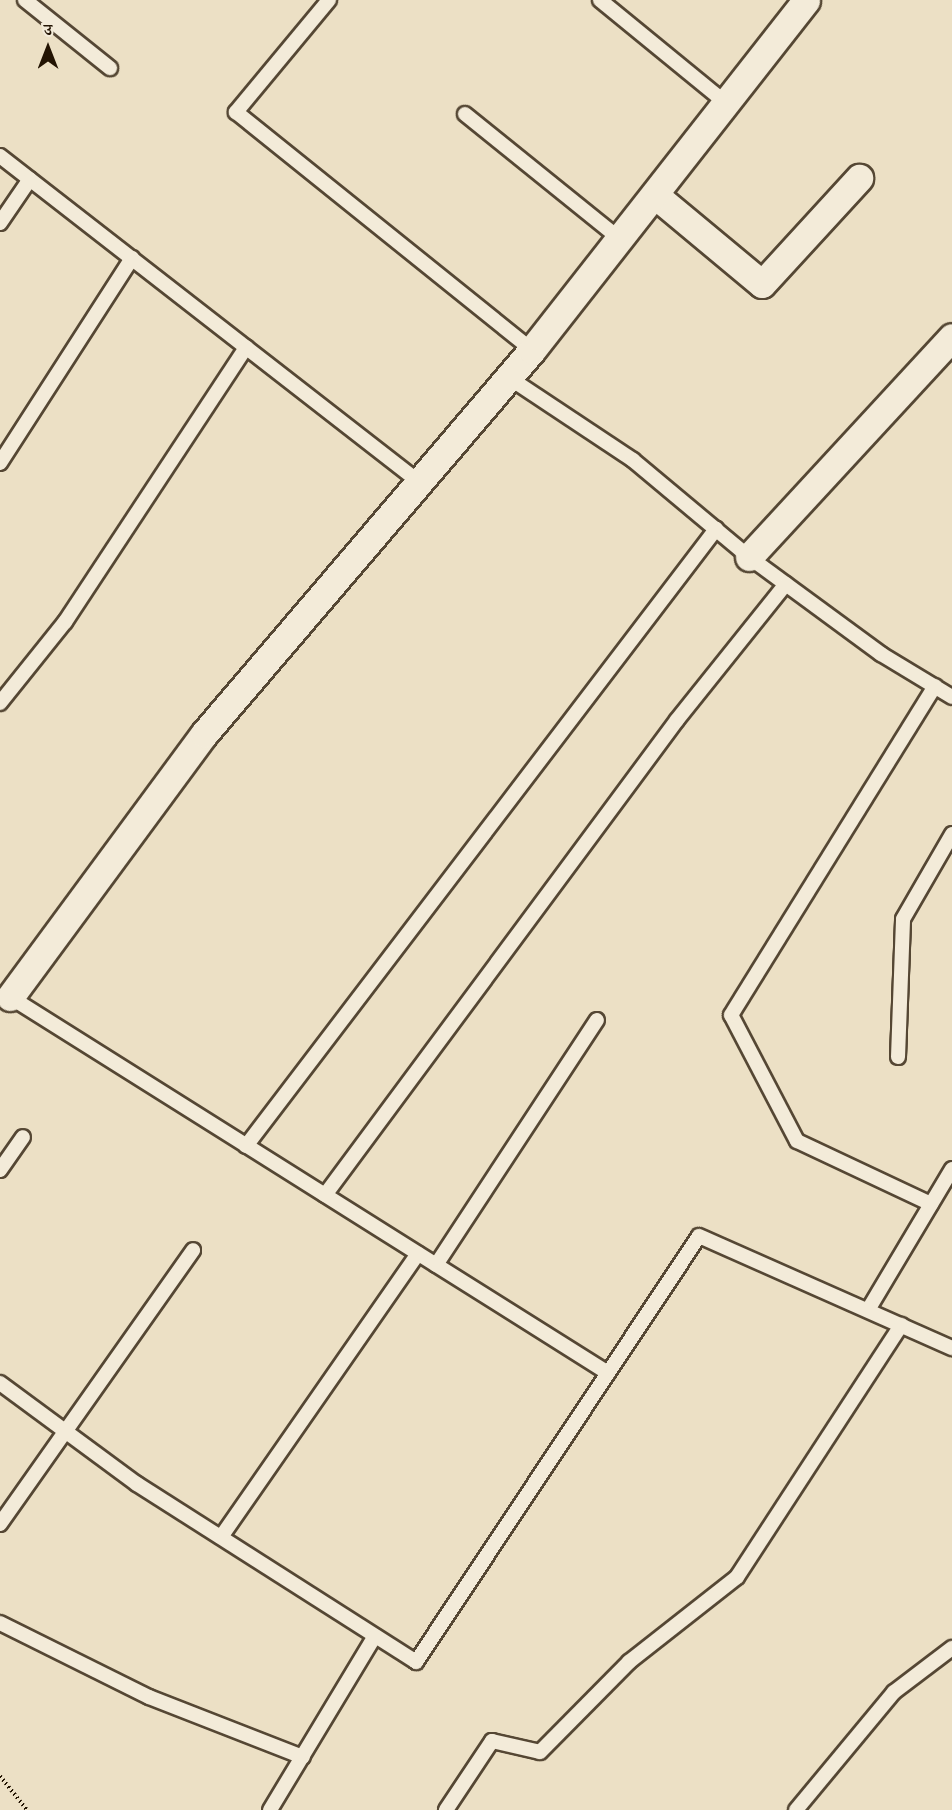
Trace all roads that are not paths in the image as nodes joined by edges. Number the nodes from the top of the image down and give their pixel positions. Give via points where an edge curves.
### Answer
1 (25, 0) edge
2 (329, 0) edge
3 (600, 0) edge
4 (806, 0) edge
5 (110, 68) dead end
6 (726, 103) junction
7 (465, 114) dead end
8 (0, 156) edge
9 (859, 178) dead end
10 (30, 179) junction
11 (655, 195) junction
12 (0, 224) edge
13 (620, 239) junction
14 (132, 258) junction
15 (952, 337) edge
16 (246, 347) junction
17 (532, 350) junction
18 (508, 377) junction
19 (0, 463) edge
20 (419, 482) junction
21 (716, 529) junction
22 (749, 557) junction
23 (786, 584) junction
24 (935, 686) junction
25 (952, 697) edge
26 (0, 703) edge
27 (952, 834) edge
28 (5, 994) edge
29 (597, 1020) dead end
30 (898, 1057) dead end
31 (23, 1137) dead end
32 (246, 1146) junction
33 (952, 1169) edge
34 (0, 1170) edge
35 (325, 1195) junction
36 (931, 1204) junction
37 (193, 1250) dead end
38 (418, 1254) junction
39 (436, 1265) junction
40 (868, 1310) junction
41 (901, 1325) junction
42 (952, 1348) edge
43 (608, 1373) junction
44 (0, 1383) edge
45 (65, 1431) junction
46 (0, 1524) edge
47 (221, 1538) junction
48 (0, 1623) edge
49 (375, 1636) junction
50 (952, 1648) edge
51 (303, 1757) junction
52 (270, 1810) edge
53 (446, 1810) edge
54 (796, 1810) edge

1 - 5 lane
2 - 17 lane via 236,112
3 - 6 lane
4 - 6 street
6 - 11 street
7 - 13 lane
8 - 10 lane
9 - 11 street via 762,284
10 - 12 lane
10 - 14 lane
11 - 13 street
13 - 17 street
14 - 16 lane
14 - 19 lane
15 - 22 street
16 - 20 lane
16 - 26 lane via 65,622
17 - 18 street
18 - 20 street
18 - 21 lane via 633,460
20 - 28 street via 204,734
21 - 22 lane
21 - 32 lane
22 - 23 lane
23 - 24 lane via 881,654
23 - 35 lane via 677,720
24 - 25 lane
24 - 36 lane via 731,1015 797,1141
27 - 30 lane via 903,919
28 - 32 lane
29 - 39 lane
31 - 34 lane
32 - 35 lane
33 - 36 lane
35 - 38 lane
36 - 40 lane
37 - 45 lane
38 - 39 lane
38 - 47 lane
39 - 43 lane
40 - 41 lane
40 - 43 lane via 699,1236
41 - 42 lane
41 - 53 lane via 737,1577 629,1662 540,1752 492,1741
43 - 49 lane via 416,1662
44 - 45 lane
45 - 46 lane
45 - 47 lane
47 - 49 lane
48 - 51 lane via 149,1697
49 - 51 lane
50 - 54 lane via 894,1692
51 - 52 lane

